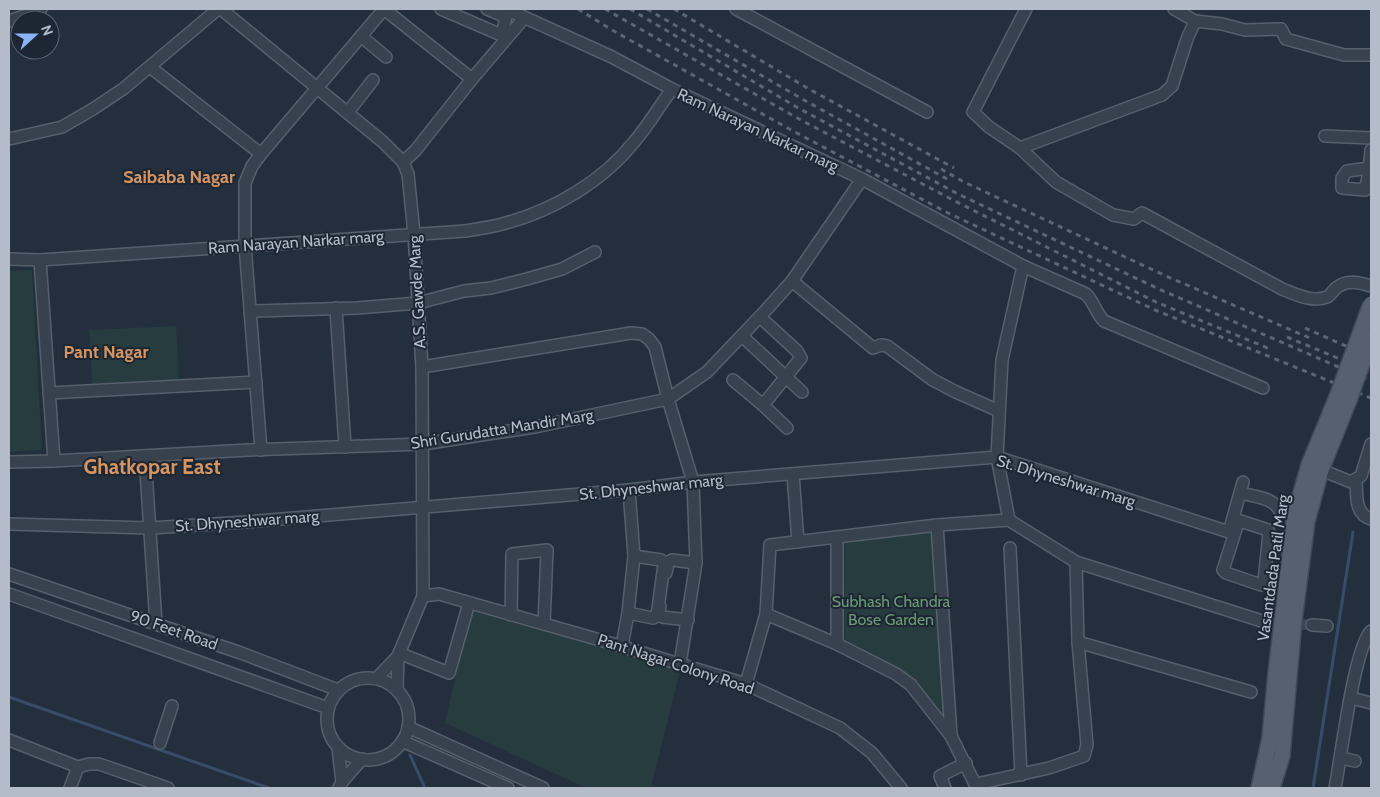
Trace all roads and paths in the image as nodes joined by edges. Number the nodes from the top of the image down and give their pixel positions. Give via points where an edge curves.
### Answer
1 (41, 9) edge
2 (220, 9) edge
3 (384, 9) edge
4 (441, 9) edge
5 (487, 9) edge
6 (506, 9) edge
7 (736, 9) edge
8 (1026, 9) edge
9 (1174, 9) edge
10 (524, 18) junction
11 (9, 21) edge
12 (1195, 22) junction
13 (361, 36) junction
14 (1371, 55) edge
15 (386, 57) dead end
16 (150, 66) junction
17 (472, 79) junction
18 (372, 80) dead end
19 (317, 86) junction
20 (672, 89) junction
21 (348, 112) junction
22 (928, 112) dead end
23 (1325, 136) dead end
24 (1371, 138) edge
25 (9, 139) edge
26 (1020, 148) junction
27 (1371, 150) edge
28 (261, 154) junction
29 (403, 162) junction
30 (1370, 168) dead end
31 (862, 179) junction
32 (414, 234) junction
33 (245, 245) junction
34 (595, 252) dead end
35 (9, 259) edge
36 (40, 260) junction
37 (1023, 266) junction
38 (792, 281) junction
39 (1371, 286) edge
40 (418, 304) junction
41 (336, 308) junction
42 (250, 311) junction
43 (1370, 311) edge
44 (760, 316) junction
45 (742, 336) junction
46 (1371, 338) edge
47 (422, 367) junction
48 (785, 376) junction
49 (733, 380) dead end
50 (256, 382) junction
51 (1263, 388) dead end
52 (49, 392) junction
53 (802, 392) dead end
54 (1343, 398) junction
55 (668, 399) junction
56 (762, 405) junction
57 (999, 411) junction
58 (787, 428) dead end
59 (423, 444) junction
60 (1371, 444) edge
61 (345, 447) junction
62 (261, 450) junction
63 (145, 456) junction
64 (997, 457) junction
65 (54, 461) junction
66 (9, 462) edge
67 (1315, 468) junction
68 (793, 474) junction
69 (1356, 480) junction
70 (694, 482) junction
71 (629, 490) junction
72 (422, 508) junction
73 (1280, 511) dead end
74 (1371, 519) edge
75 (1009, 520) junction
76 (1236, 520) junction
77 (9, 524) edge
78 (937, 525) junction
79 (150, 528) junction
80 (1232, 534) junction
81 (837, 537) junction
82 (798, 542) junction
83 (1010, 548) dead end
84 (638, 556) junction
85 (694, 562) junction
86 (1076, 562) junction
87 (1294, 573) junction
88 (9, 574) edge
89 (9, 594) edge
90 (423, 596) junction
91 (469, 603) junction
92 (631, 614) junction
93 (766, 614) junction
94 (511, 615) junction
95 (685, 620) junction
96 (1261, 620) tunnel mouth
97 (156, 624) junction
98 (544, 624) junction
99 (1312, 625) tunnel mouth
100 (1327, 626) dead end
101 (1371, 631) edge
102 (1078, 642) junction
103 (837, 644) junction
104 (622, 646) junction
105 (398, 654) junction
106 (680, 664) junction
107 (377, 678) junction
108 (746, 684) junction
109 (338, 690) junction
110 (397, 690) junction
111 (1251, 692) dead end
112 (1351, 698) junction
113 (1371, 703) edge
114 (172, 706) dead end
115 (328, 708) junction
116 (408, 726) junction
117 (951, 736) junction
118 (9, 740) edge
119 (402, 741) junction
120 (160, 743) dead end
121 (338, 748) junction
122 (1341, 758) junction
123 (362, 759) junction
124 (1355, 761) dead end
125 (962, 765) junction
126 (78, 767) junction
127 (1022, 775) junction
128 (341, 785) edge
129 (974, 787) edge
130 (70, 788) edge
131 (168, 788) edge
132 (508, 788) edge
133 (543, 788) edge
134 (901, 788) edge
135 (945, 788) edge
136 (1259, 788) edge
137 (1272, 788) edge
138 (1336, 788) edge

1 - 11 street
2 - 16 street
2 - 19 street
3 - 13 street
3 - 17 street
4 - 5 street via 502,34 505,17
6 - 10 street
7 - 22 street
8 - 26 street via 972,112
9 - 12 street
10 - 17 street
10 - 20 street via 612,57
12 - 14 street via 1245,30 1282,29 1286,39 1344,54
12 - 26 street via 1172,86 1162,95
13 - 15 street
13 - 19 street
16 - 25 street via 124,89 62,127
16 - 28 street
17 - 29 street
18 - 21 street
19 - 21 street
19 - 28 street
20 - 31 street, Ram Narayan Narkar marg
20 - 32 street, Ram Narayan Narkar marg via 634,143 605,172 571,195 534,214 506,223 465,232
21 - 29 street
23 - 24 street
26 - 39 street via 1056,182 1113,215 1134,219 1142,212 1301,297 1328,297 1343,283 1356,281
27 - 30 street
28 - 33 street via 245,183
29 - 32 street, A.S. Gawde Marg via 408,174
31 - 37 street, Ram Narayan Narkar marg
31 - 38 street, Shri Gurudatta Mandir Marg
32 - 33 street, Ram Narayan Narkar marg
32 - 40 street, A.S. Gawde Marg
33 - 36 street, Ram Narayan Narkar marg
33 - 42 street
34 - 40 street via 562,269
35 - 36 street, Ram Narayan Narkar marg
36 - 52 street
37 - 51 street, Ram Narayan Narkar marg via 1086,294 1104,321
37 - 57 street via 1002,360
38 - 44 street, Shri Gurudatta Mandir Marg
38 - 57 street via 873,348 887,346 933,380
40 - 41 street
40 - 47 street, A.S. Gawde Marg
41 - 42 street
41 - 61 street
42 - 50 street
43 - 54 main road, Vasantdada Patil Marg, bridge
44 - 45 street, Shri Gurudatta Mandir Marg
44 - 48 street via 800,355 801,358
45 - 48 street
45 - 55 street, Shri Gurudatta Mandir Marg via 707,372
46 - 54 main road, Vasantdada Patil Marg, bridge
47 - 55 street via 631,333 642,334 655,347
47 - 59 street, A.S. Gawde Marg
48 - 53 street
48 - 56 street
49 - 56 street
50 - 52 street
50 - 62 street
52 - 65 street
54 - 67 main road, Vasantdada Patil Marg
55 - 59 street, Shri Gurudatta Mandir Marg via 535,427
55 - 70 street
56 - 58 street
57 - 64 street
59 - 61 street, Shri Gurudatta Mandir Marg
59 - 72 street, A.S. Gawde Marg
60 - 69 street via 1361,476
61 - 62 street, Shri Gurudatta Mandir Marg
62 - 63 street, Shri Gurudatta Mandir Marg
63 - 65 street, Shri Gurudatta Mandir Marg
63 - 79 street
64 - 68 street, St. Dhyneshwar marg
64 - 75 street
64 - 80 street, St. Dhyneshwar marg
65 - 66 street, Shri Gurudatta Mandir Marg
67 - 69 street via 1351,482
67 - 87 main road, Vasantdada Patil Marg via 1295,514
68 - 70 street, St. Dhyneshwar marg
68 - 82 street
69 - 74 street via 1358,506 1362,515
70 - 71 street, St. Dhyneshwar marg
70 - 85 street
71 - 72 street, St. Dhyneshwar marg
71 - 84 street
72 - 79 street, St. Dhyneshwar marg
72 - 90 street, A.S. Gawde Marg
73 - 76 street via 1276,504 1242,487
75 - 78 street
75 - 86 street
76 - 80 street
76 - 80 street via 1270,533 1261,585 1226,574 1223,570 1229,552 1226,545
77 - 79 street, St. Dhyneshwar marg
78 - 81 street
78 - 117 street
79 - 97 street
81 - 82 street
81 - 103 street
82 - 93 street via 770,545
83 - 127 street
84 - 92 street
84 - 92 street via 661,560 664,564 657,616
85 - 95 street
85 - 95 street via 668,562 659,614
86 - 96 street
86 - 102 street
87 - 136 main road, Vasantdada Patil Marg via 1276,673 1270,738
87 - 137 main road, Vasantdada Patil Marg via 1282,756
88 - 97 street, 90 Feet Road
89 - 115 street
90 - 91 street, Pant Nagar Colony Road via 439,594
90 - 105 street, A.S. Gawde Marg
91 - 94 street, Pant Nagar Colony Road
91 - 105 street via 449,673
92 - 104 street
93 - 103 street
93 - 108 street
94 - 98 street, Pant Nagar Colony Road
94 - 98 street via 512,554 547,550
95 - 106 street
97 - 109 street, 90 Feet Road
98 - 104 street, Pant Nagar Colony Road
99 - 100 street
101 - 112 street via 1358,660
102 - 111 street
102 - 127 street via 1087,745 1084,756
103 - 117 street via 911,685
104 - 106 street, Pant Nagar Colony Road
105 - 107 street, A.S. Gawde Marg
105 - 110 street, A.S. Gawde Marg
106 - 108 street, Pant Nagar Colony Road
107 - 109 street via 361,678
107 - 110 street
108 - 134 street, Pant Nagar Colony Road via 840,728 872,754
109 - 115 street
110 - 116 street via 409,713
112 - 113 street
112 - 122 street
114 - 120 street
115 - 121 street via 329,733
116 - 119 street
116 - 133 street
117 - 125 street
118 - 126 street
119 - 123 street via 379,759
119 - 132 street
121 - 123 street
121 - 128 street
122 - 124 street
122 - 138 street
123 - 128 street
125 - 129 street
125 - 135 street via 940,776
126 - 130 street
126 - 131 street via 99,764
127 - 129 street

